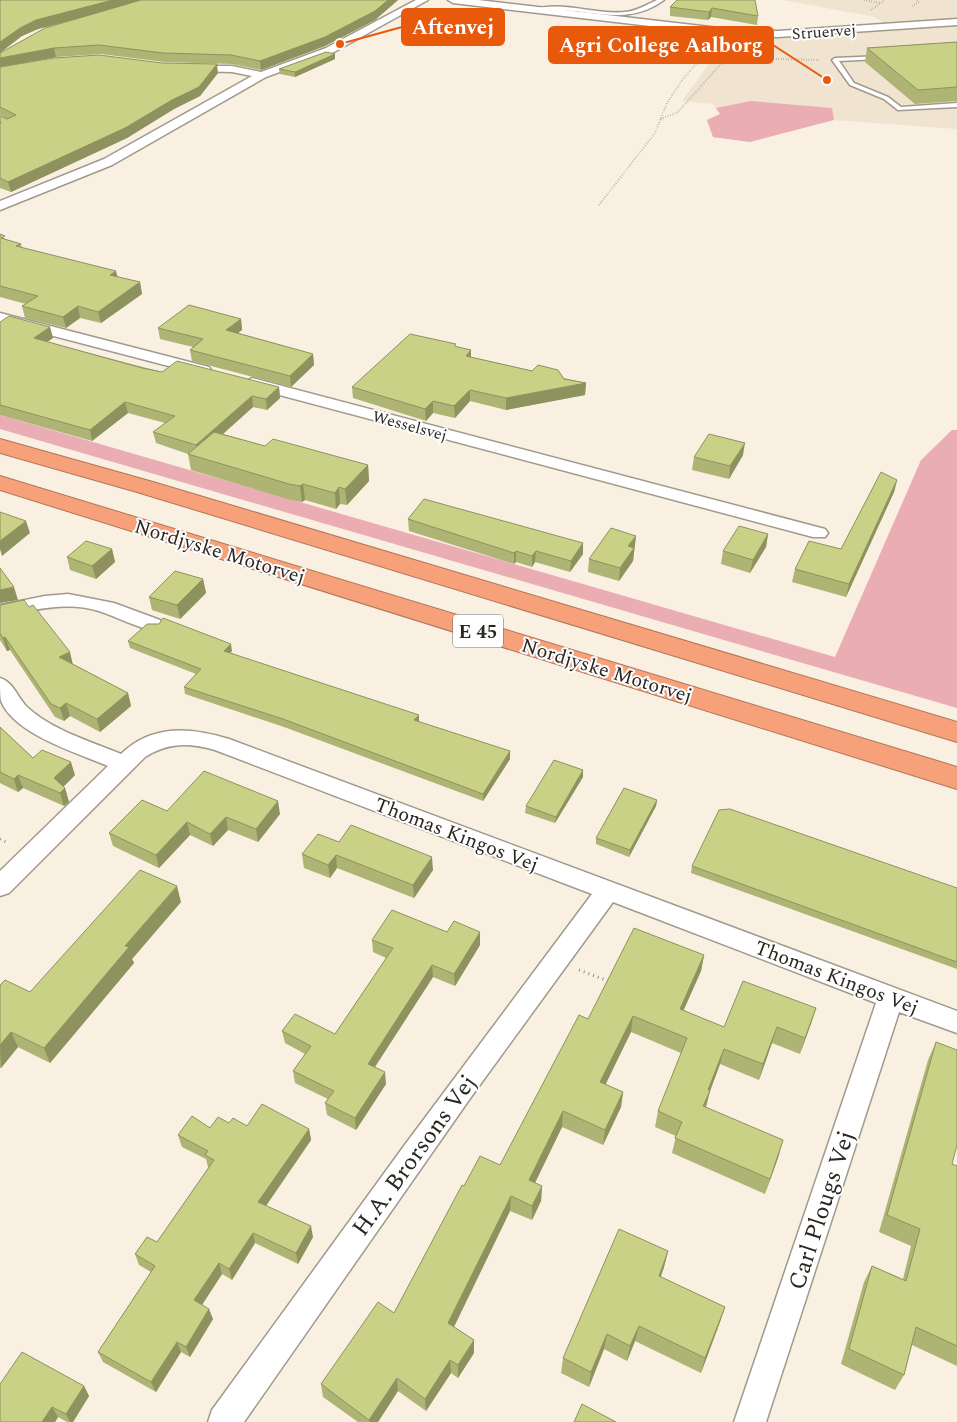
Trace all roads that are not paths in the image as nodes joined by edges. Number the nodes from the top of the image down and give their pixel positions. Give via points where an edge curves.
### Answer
1 (423, 0) edge
2 (453, 0) edge
3 (661, 0) edge
4 (535, 10) junction
5 (957, 22) edge
6 (891, 56) edge
7 (173, 68) edge
8 (262, 75) junction
9 (957, 105) edge
10 (0, 206) edge
11 (0, 317) edge
12 (218, 375) edge
13 (237, 380) edge
14 (0, 446) edge
15 (0, 483) edge
16 (819, 533) dead end
17 (0, 612) edge
18 (153, 625) edge
19 (0, 685) edge
20 (957, 732) edge
21 (124, 764) junction
22 (957, 778) edge
23 (0, 886) edge
24 (608, 891) junction
25 (891, 997) junction
26 (957, 1022) edge
27 (224, 1422) edge
28 (750, 1422) edge

1 - 8 street via 330,50
2 - 4 street, Struervej
3 - 4 lane via 635,12 614,13 549,5
4 - 5 street, Struervej via 742,33 778,34
6 - 9 lane via 835,60 852,84 886,98 900,109
7 - 8 street via 232,69
8 - 10 street via 108,162
11 - 12 street
13 - 16 street, Wesselsvej
14 - 20 highway, Nordjyske Motorvej / E 45 via 146,487
15 - 22 highway, Nordjyske Motorvej / E 45
17 - 18 street via 50,601 74,600 93,603
19 - 21 street via 19,711 44,730
21 - 23 street, Thomas Kingos Vej
21 - 24 street, Thomas Kingos Vej via 152,741 166,737 195,737
24 - 25 street, Thomas Kingos Vej
24 - 27 street, H.A. Brorsons Vej via 356,1235
25 - 26 street, Thomas Kingos Vej
25 - 28 street, Carl Plougs Vej

